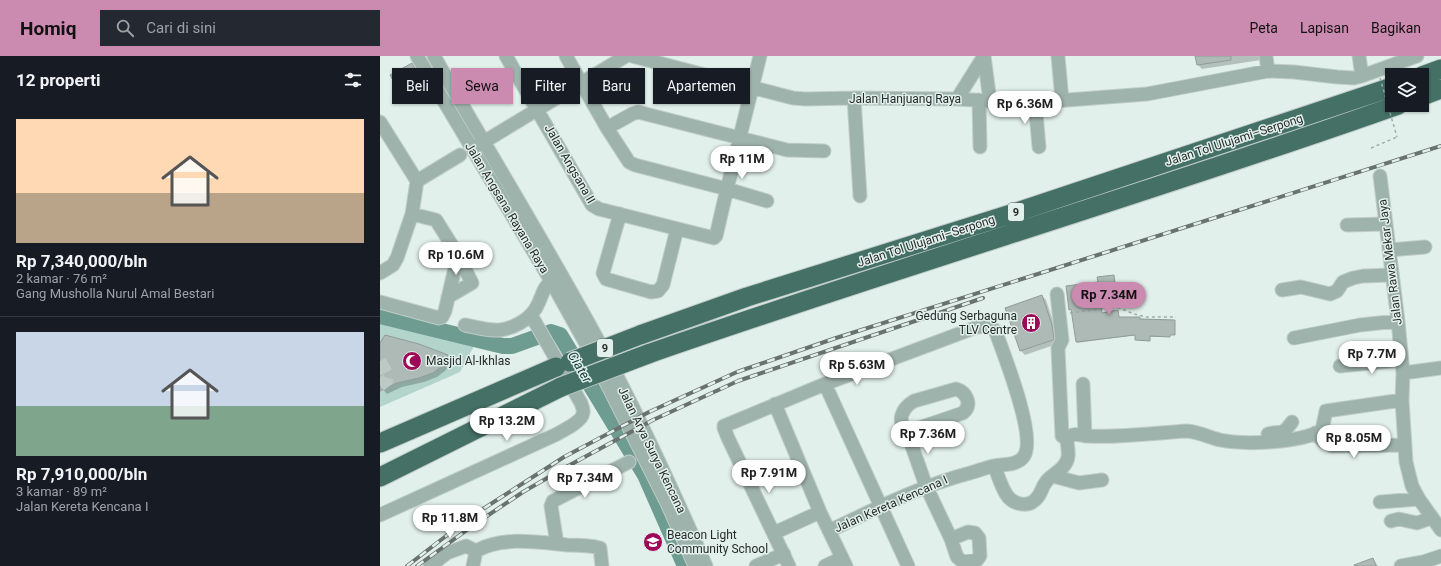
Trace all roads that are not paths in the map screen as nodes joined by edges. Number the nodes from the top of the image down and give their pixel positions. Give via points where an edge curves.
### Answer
1 (417, 56) edge
2 (434, 56) edge
3 (506, 56) edge
4 (566, 56) edge
5 (626, 56) edge
6 (632, 56) edge
7 (760, 56) edge
8 (984, 56) edge
9 (1058, 56) edge
10 (1266, 56) edge
11 (1359, 56) edge
12 (1417, 56) edge
13 (1441, 69) edge
14 (1268, 71) junction
15 (1429, 73) edge
16 (1362, 76) junction
17 (581, 83) junction
18 (1385, 83) edge
19 (752, 87) junction
20 (1441, 89) edge
21 (1429, 93) edge
22 (854, 98) junction
23 (957, 98) junction
24 (984, 100) junction
25 (1062, 100) junction
26 (1035, 102) junction
27 (538, 109) junction
28 (1385, 109) edge
29 (380, 122) edge
30 (607, 128) junction
31 (740, 137) junction
32 (484, 142) junction
33 (980, 147) dead end
34 (1039, 147) dead end
35 (824, 151) dead end
36 (465, 152) junction
37 (1380, 176) dead end
38 (417, 181) junction
39 (726, 188) junction
40 (860, 196) dead end
41 (767, 201) dead end
42 (412, 214) junction
43 (620, 214) junction
44 (1386, 224) junction
45 (1347, 225) dead end
46 (677, 229) junction
47 (1426, 247) dead end
48 (1389, 250) junction
49 (458, 255) junction
50 (380, 273) edge
51 (1392, 275) junction
52 (557, 278) junction
53 (1282, 290) dead end
54 (1057, 294) dead end
55 (448, 297) junction
56 (380, 302) edge
57 (531, 315) junction
58 (1398, 321) junction
59 (465, 325) dead end
60 (1294, 338) dead end
61 (601, 358) junction
62 (1401, 360) junction
63 (1340, 366) dead end
64 (554, 368) junction
65 (1441, 368) edge
66 (1402, 373) junction
67 (825, 384) junction
68 (1084, 384) dead end
69 (561, 388) junction
70 (1402, 400) junction
71 (775, 404) junction
72 (1292, 422) dead end
73 (380, 429) edge
74 (907, 432) junction
75 (1315, 433) junction
76 (1085, 436) junction
77 (1067, 439) junction
78 (1259, 441) junction
79 (380, 443) edge
80 (1404, 445) junction
81 (629, 462) dead end
82 (380, 466) edge
83 (994, 466) junction
84 (1053, 476) junction
85 (380, 477) edge
86 (1102, 480) dead end
87 (926, 486) junction
88 (1418, 499) junction
89 (673, 502) junction
90 (1380, 502) dead end
91 (880, 507) junction
92 (820, 512) junction
93 (380, 514) edge
94 (1431, 518) junction
95 (1391, 521) dead end
96 (1441, 530) edge
97 (829, 531) junction
98 (774, 532) junction
99 (951, 539) dead end
100 (557, 544) junction
101 (476, 551) junction
102 (1441, 556) edge
103 (786, 562) edge
104 (844, 562) edge
105 (430, 566) edge
106 (473, 566) edge
107 (602, 566) edge
108 (694, 566) edge
109 (706, 566) edge
110 (756, 566) edge
111 (825, 566) edge
112 (908, 566) edge
113 (1401, 566) edge

1 - 36 street, Jalan Angsana Rayana Raya
2 - 32 street, Jalan Angsana Rayana Raya
3 - 27 street, Jalan Angsana II
4 - 17 street
5 - 17 street
6 - 19 street, Jalan Hanjuang Raya
7 - 19 street
8 - 23 street
8 - 24 street
9 - 25 street
10 - 14 street
11 - 16 street
12 - 16 street, Jalan Hanjuang Raya
13 - 15 highway
14 - 16 street, Jalan Hanjuang Raya via 1354,78
14 - 25 street, Jalan Hanjuang Raya via 1147,94
17 - 27 street
17 - 30 street
18 - 64 highway, Jalan Tol Ulujami–Serpong / 9, bridge via 1014,213 747,297
19 - 22 street, Jalan Hanjuang Raya via 793,98
19 - 31 street
20 - 21 highway
22 - 23 street, Jalan Hanjuang Raya
22 - 40 street
23 - 24 street, Jalan Hanjuang Raya
24 - 26 street, Jalan Hanjuang Raya
24 - 33 street
25 - 26 street, Jalan Hanjuang Raya
26 - 34 street
27 - 32 street
27 - 43 street, Jalan Angsana II via 592,205
28 - 69 highway, Jalan Tol Ulujami–Serpong / 9, bridge via 1143,191 753,317
29 - 38 street
30 - 31 street via 638,112
30 - 39 street via 626,159 635,165
31 - 35 street via 787,150
31 - 39 street
32 - 36 street
32 - 52 street, Jalan Angsana Rayana Raya
36 - 38 street
36 - 52 street, Jalan Angsana Rayana Raya
37 - 44 street, Jalan Rawa Mekar Jaya
38 - 42 street
39 - 41 street
39 - 46 street, Jalan Angsana II via 714,238
42 - 49 street via 436,220
42 - 50 street via 396,262
43 - 46 street, Jalan Angsana II
43 - 46 street via 604,276 606,279 651,292 658,291 663,285
44 - 45 street
44 - 48 street, Jalan Rawa Mekar Jaya
47 - 48 street
48 - 51 street, Jalan Rawa Mekar Jaya
49 - 55 street
49 - 55 street via 472,282
51 - 53 street via 1353,278 1342,282 1334,294 1301,287
51 - 58 street, Jalan Rawa Mekar Jaya
52 - 57 street via 545,286
52 - 61 street, Jalan Angsana Rayana Raya
54 - 77 street via 1062,340 1058,348 1062,436
55 - 56 street via 445,311 439,318
57 - 59 street via 510,328 499,330
57 - 93 street via 581,403 581,418 555,435
58 - 60 street via 1360,325
58 - 62 street, Jalan Rawa Mekar Jaya
61 - 89 street, Jalan Arya Surya Kencana via 642,455
61 - 89 street, Jalan Arya Surya Kencana via 635,410
62 - 63 street
62 - 66 street, Jalan Rawa Mekar Jaya
64 - 73 highway via 482,391
64 - 79 highway
65 - 66 street
66 - 70 street, Jalan Rawa Mekar Jaya
67 - 71 street
67 - 83 street, Jalan Kereta Kencana I via 977,327 987,326 995,330 1020,399 1026,438 1026,449 1022,459
67 - 91 street
68 - 76 street
69 - 82 highway
69 - 85 highway
70 - 75 street via 1326,411 1323,428
70 - 80 street, Jalan Rawa Mekar Jaya
71 - 92 street
71 - 98 street via 724,426
72 - 78 street via 1286,430 1279,434 1270,433
74 - 74 street via 901,424 901,419 908,404 956,389 962,390 969,404 964,413
74 - 87 street
75 - 78 street via 1296,439
75 - 80 street via 1332,446
76 - 77 street via 1074,435
76 - 78 street via 1187,431 1220,440
77 - 84 street via 1067,461
80 - 88 street, Jalan Rawa Mekar Jaya via 1408,476
81 - 100 street via 554,501 551,506
83 - 84 street via 1007,496 1024,505 1035,500
83 - 87 street, Jalan Kereta Kencana I
84 - 86 street via 1079,483
87 - 91 street, Jalan Kereta Kencana I
87 - 99 street
88 - 90 street
88 - 94 street, Jalan Rawa Mekar Jaya
89 - 108 street, Jalan Arya Surya Kencana
89 - 109 street, Jalan Arya Surya Kencana
91 - 97 street, Jalan Kereta Kencana I
91 - 112 street
92 - 97 street
92 - 98 street
94 - 95 street via 1417,523 1400,519
94 - 96 street, Jalan Rawa Mekar Jaya
97 - 104 street
98 - 103 street
100 - 101 street via 527,541 499,543
100 - 107 street via 600,548
101 - 105 street via 466,546 447,553
101 - 106 street
102 - 113 street
103 - 110 street
104 - 111 street

